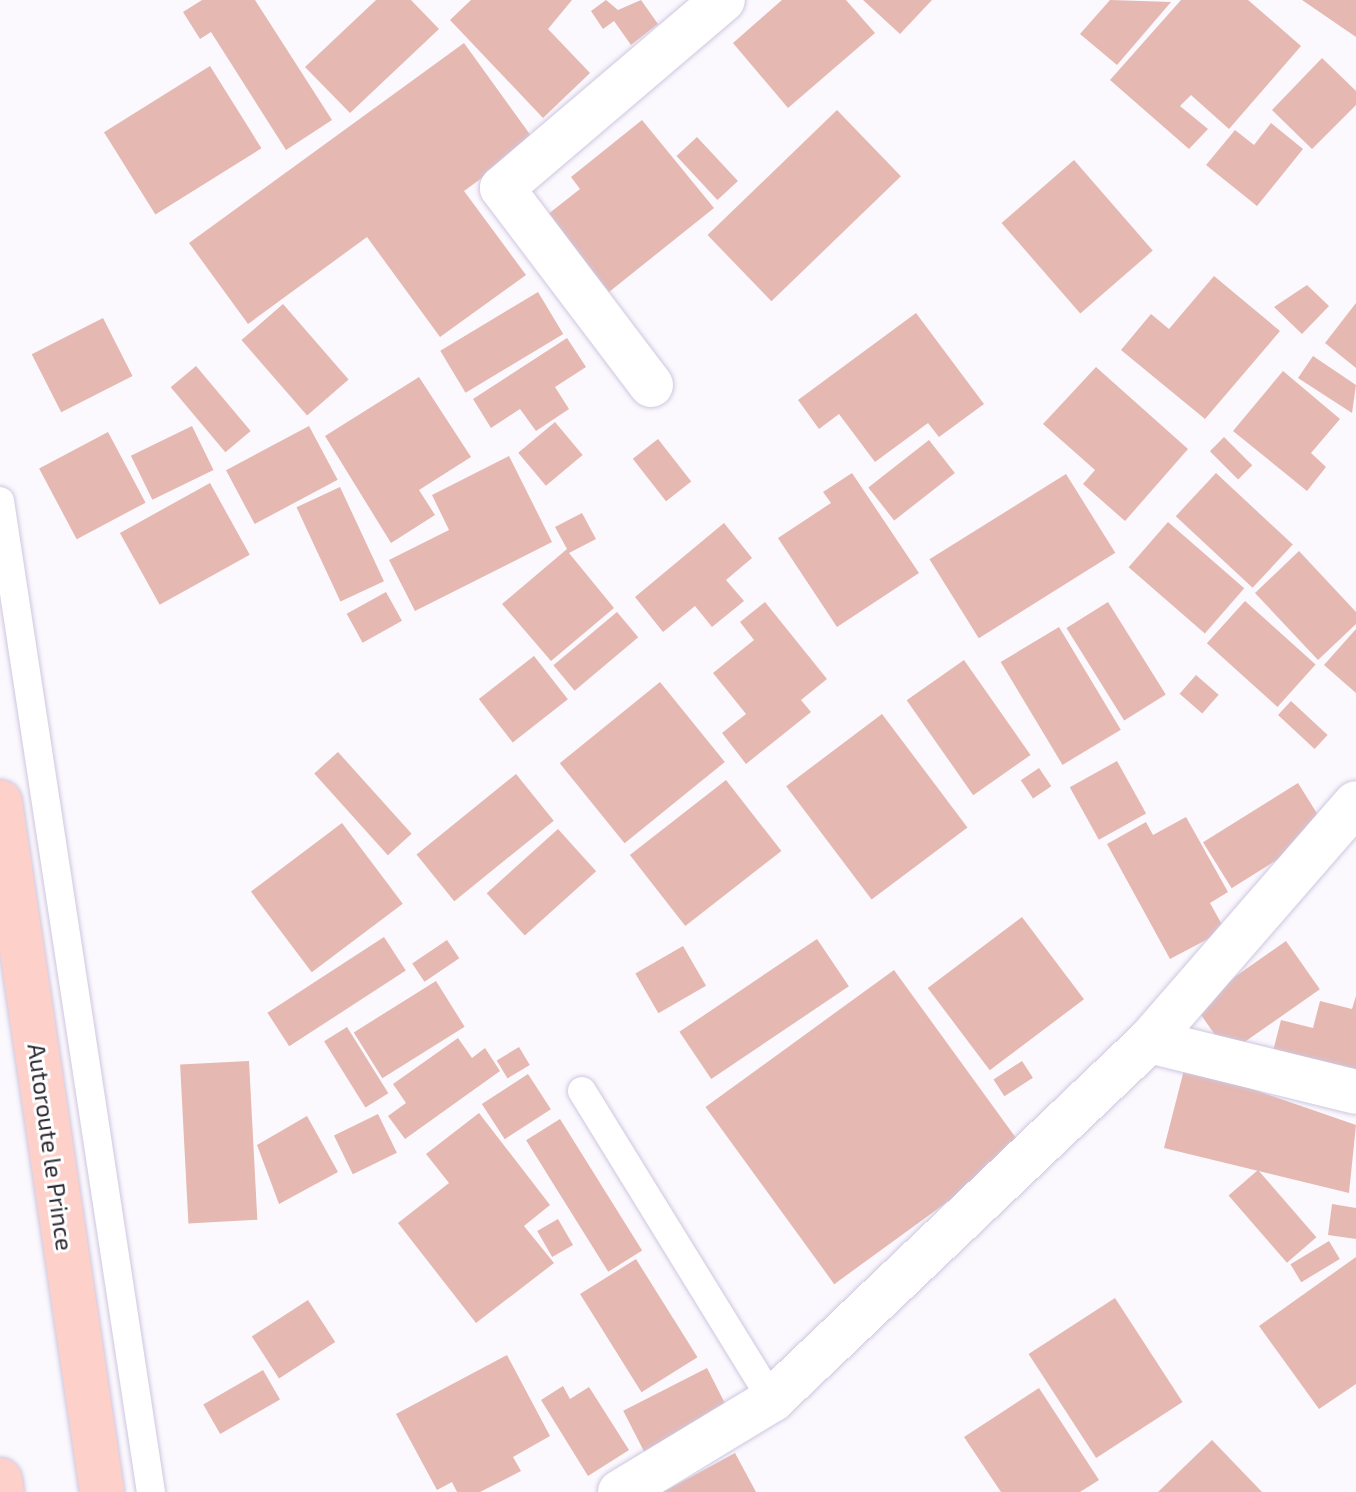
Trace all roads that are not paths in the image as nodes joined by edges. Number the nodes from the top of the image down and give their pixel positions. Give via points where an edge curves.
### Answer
1 (723, 0) edge
2 (651, 385) dead end
3 (0, 501) edge
4 (0, 802) edge
5 (1356, 803) edge
6 (1149, 1041) junction
7 (582, 1091) dead end
8 (1356, 1092) edge
9 (772, 1400) junction
10 (0, 1480) edge
11 (2, 1492) edge
12 (102, 1492) edge
13 (151, 1492) edge
14 (620, 1492) edge

1 - 2 street via 502,188
3 - 13 lane
4 - 12 main road, Autoroute le Prince
5 - 6 street
6 - 8 street
6 - 9 street
7 - 9 lane
9 - 14 street
10 - 11 main road

